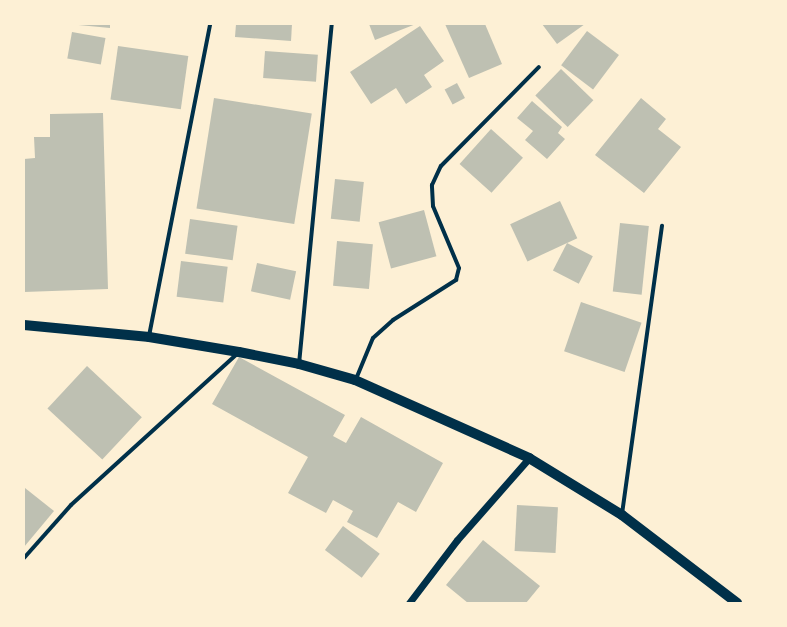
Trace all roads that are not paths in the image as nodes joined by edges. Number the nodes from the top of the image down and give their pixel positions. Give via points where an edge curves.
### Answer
1 (210, 24) edge
2 (332, 24) edge
3 (539, 67) dead end
4 (662, 226) dead end
5 (24, 325) edge
6 (149, 337) junction
7 (239, 352) junction
8 (299, 364) junction
9 (355, 380) junction
10 (529, 458) junction
11 (622, 515) junction
12 (24, 558) edge
13 (410, 603) edge
14 (737, 603) edge

1 - 6 street
2 - 8 street
3 - 9 street via 441,166 432,185 433,206 459,268 456,280 393,320 373,338
4 - 11 street
5 - 6 main road
6 - 7 main road
7 - 8 main road
7 - 12 street via 71,505
8 - 9 main road
9 - 10 main road
10 - 11 main road
10 - 13 street via 457,540
11 - 14 main road

